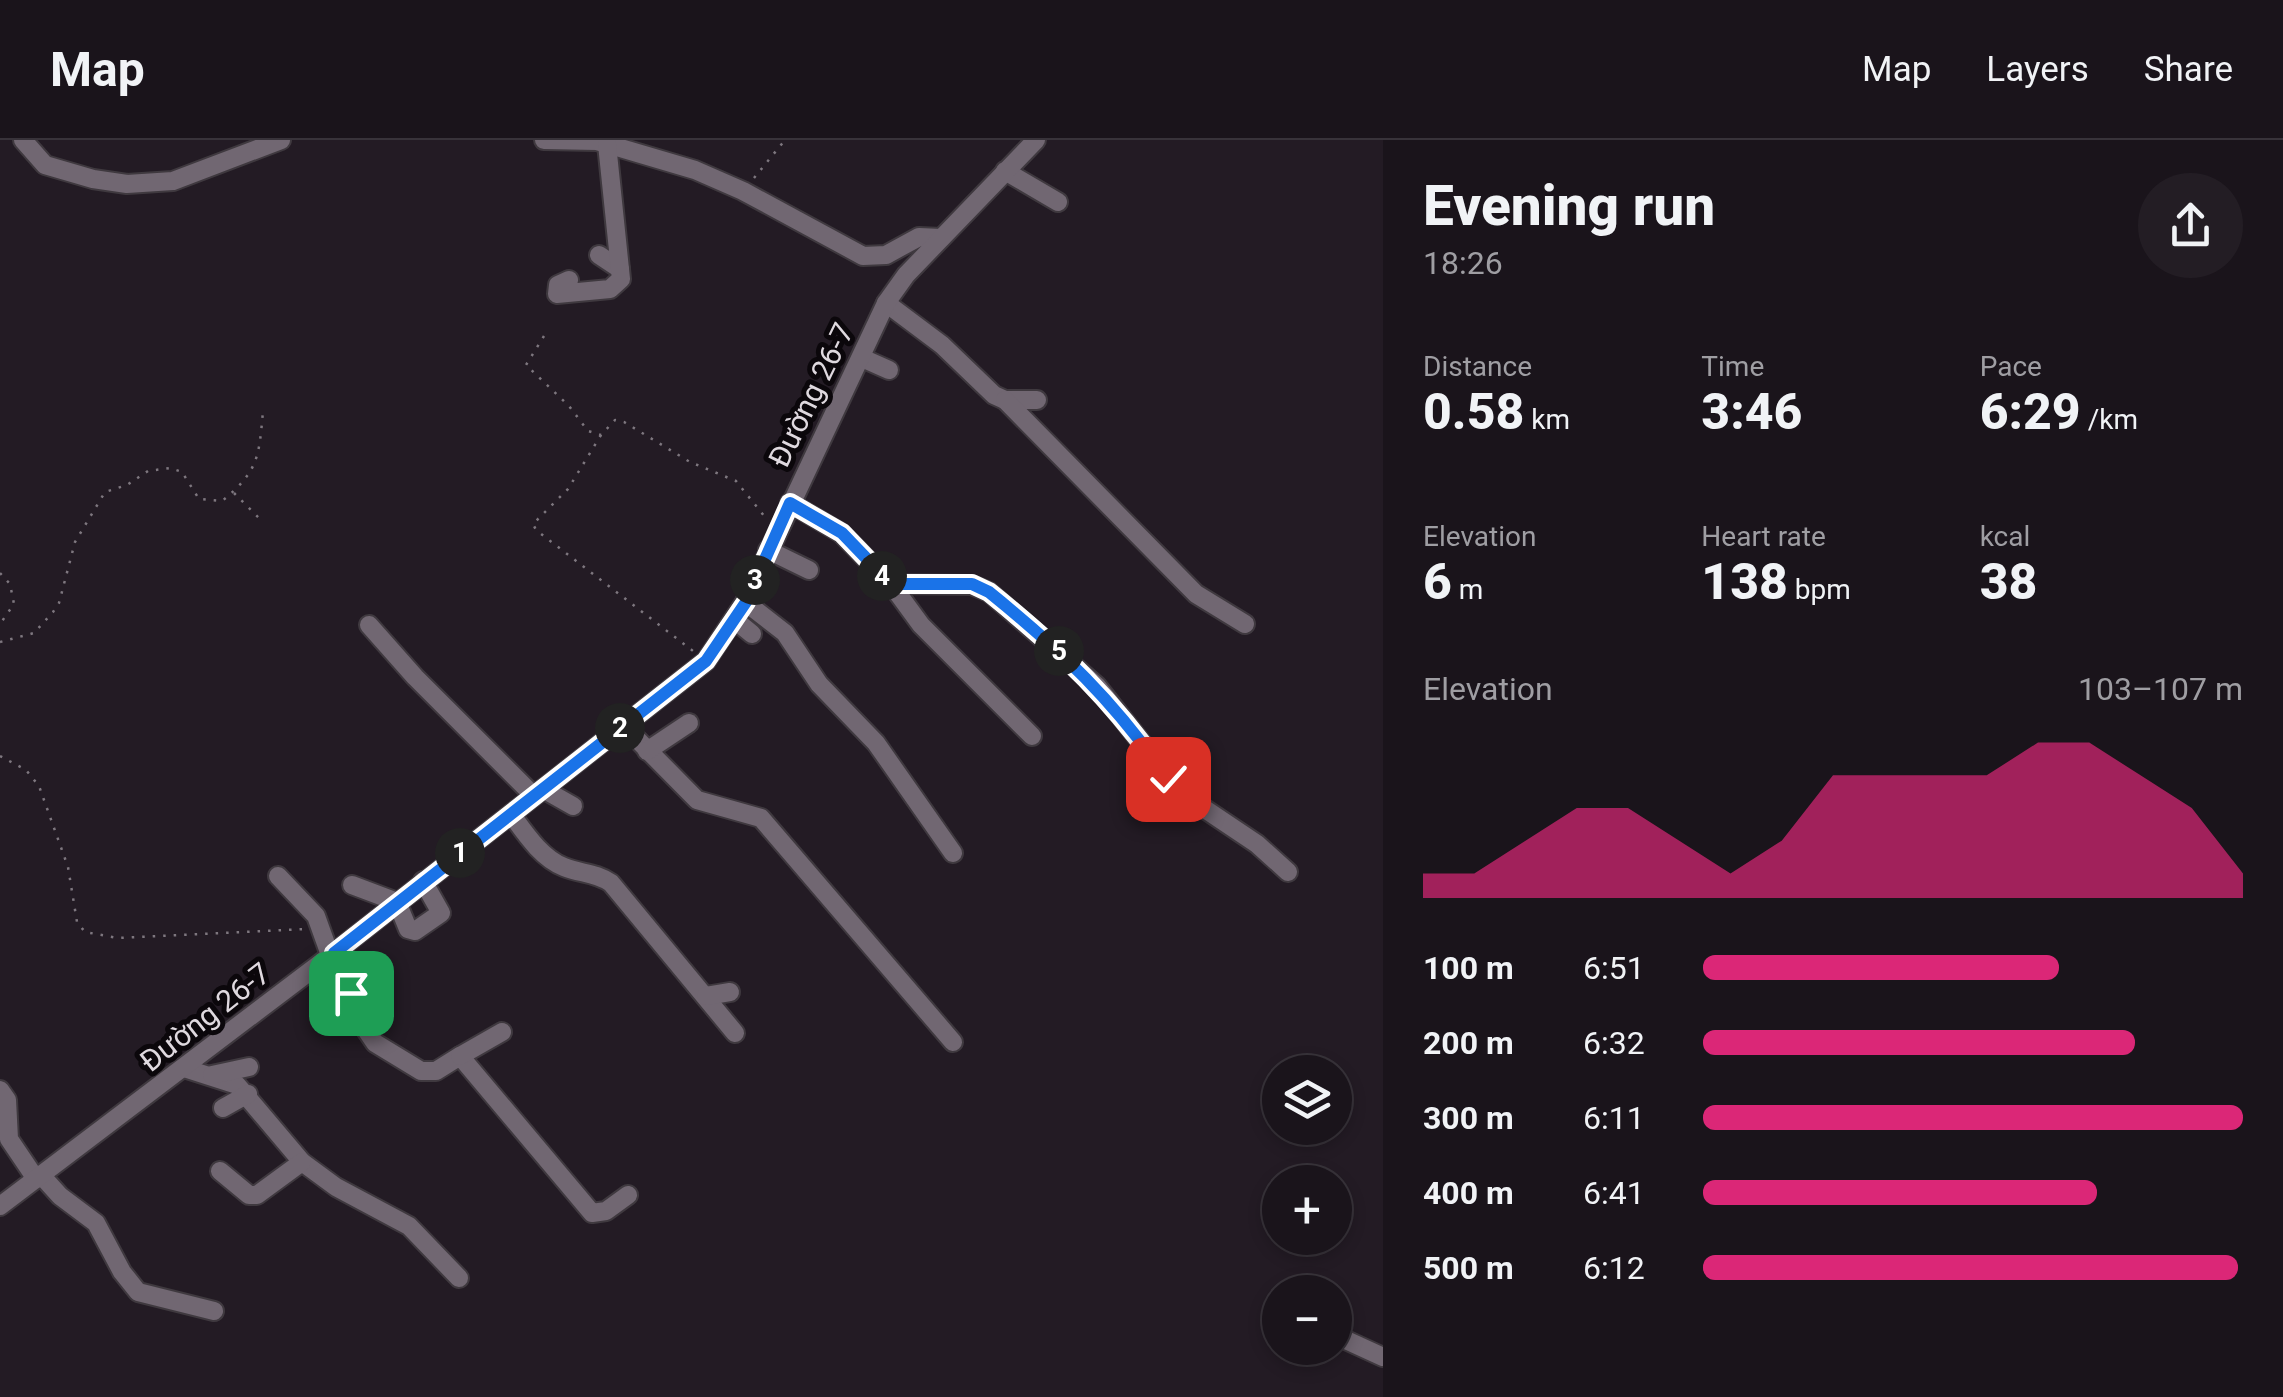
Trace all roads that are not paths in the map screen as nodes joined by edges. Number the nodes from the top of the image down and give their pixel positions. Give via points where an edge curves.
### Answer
1 (23, 140) edge
2 (281, 140) edge
3 (544, 140) edge
4 (1036, 140) edge
5 (607, 144) junction
6 (1005, 171) junction
7 (1058, 202) dead end
8 (941, 238) junction
9 (600, 255) dead end
10 (620, 269) junction
11 (569, 280) dead end
12 (886, 304) junction
13 (862, 358) junction
14 (889, 370) dead end
15 (1005, 400) junction
16 (1037, 400) dead end
17 (790, 503) junction
18 (768, 550) junction
19 (809, 570) dead end
20 (891, 584) junction
21 (746, 602) junction
22 (735, 620) junction
23 (1244, 624) dead end
24 (369, 625) dead end
25 (752, 634) dead end
26 (689, 723) dead end
27 (624, 725) junction
28 (1032, 736) dead end
29 (647, 750) junction
30 (538, 792) junction
31 (572, 806) dead end
32 (511, 814) junction
33 (953, 853) dead end
34 (1288, 872) dead end
35 (278, 876) dead end
36 (424, 881) junction
37 (352, 885) dead end
38 (397, 902) junction
39 (332, 954) junction
40 (730, 992) dead end
41 (706, 996) junction
42 (502, 1032) dead end
43 (735, 1032) dead end
44 (954, 1042) dead end
45 (460, 1056) junction
46 (249, 1067) dead end
47 (184, 1068) junction
48 (212, 1075) junction
49 (0, 1090) edge
50 (248, 1094) junction
51 (223, 1108) dead end
52 (302, 1162) junction
53 (220, 1171) dead end
54 (38, 1177) junction
55 (628, 1195) dead end
56 (0, 1206) edge
57 (458, 1278) dead end
58 (214, 1312) dead end
59 (1352, 1343) edge
60 (1383, 1358) edge

1 - 2 street via 46,164 127,184 174,182
3 - 5 street
4 - 6 street, Đường 26-7
5 - 8 street via 744,191 862,256 886,255 918,237
5 - 10 street
6 - 7 street
6 - 8 street, Đường 26-7
8 - 12 street, Đường 26-7
9 - 10 street
10 - 11 street via 610,289 557,294 558,284
12 - 13 street, Đường 26-7
12 - 15 street
13 - 14 street
13 - 17 street, Đường 26-7
15 - 16 street
15 - 23 street via 1196,594
17 - 18 street, Đường 26-7
17 - 20 street via 842,533
18 - 19 street
18 - 21 street, Đường 26-7
20 - 28 street via 921,625
20 - 34 street via 972,584 989,592 1097,686 1181,793
21 - 22 street, Đường 26-7
21 - 33 street via 785,633 820,684 876,743
22 - 25 street
22 - 27 street, Đường 26-7 via 706,661
24 - 30 street
26 - 29 street
27 - 29 street
27 - 30 street, Đường 26-7
29 - 44 street via 697,800 748,813 772,828
30 - 31 street
30 - 32 street, Đường 26-7
32 - 36 street, Đường 26-7
32 - 41 street via 565,868 611,883
35 - 39 street via 310,907
36 - 38 street, Đường 26-7
36 - 38 street via 438,917 408,929
37 - 38 street
38 - 39 street, Đường 26-7
39 - 45 street via 375,1043 421,1071 436,1071
39 - 47 street, Đường 26-7
40 - 41 street
41 - 43 street
42 - 45 street
45 - 55 street via 592,1213
46 - 48 street
47 - 48 street
47 - 54 street, Đường 26-7
48 - 50 street
49 - 54 street via 7,1100 9,1139
50 - 51 street
50 - 52 street
52 - 53 street via 256,1195
52 - 57 street via 409,1226
54 - 56 street, Đường 26-7
54 - 58 street via 96,1223 138,1292
59 - 60 street

